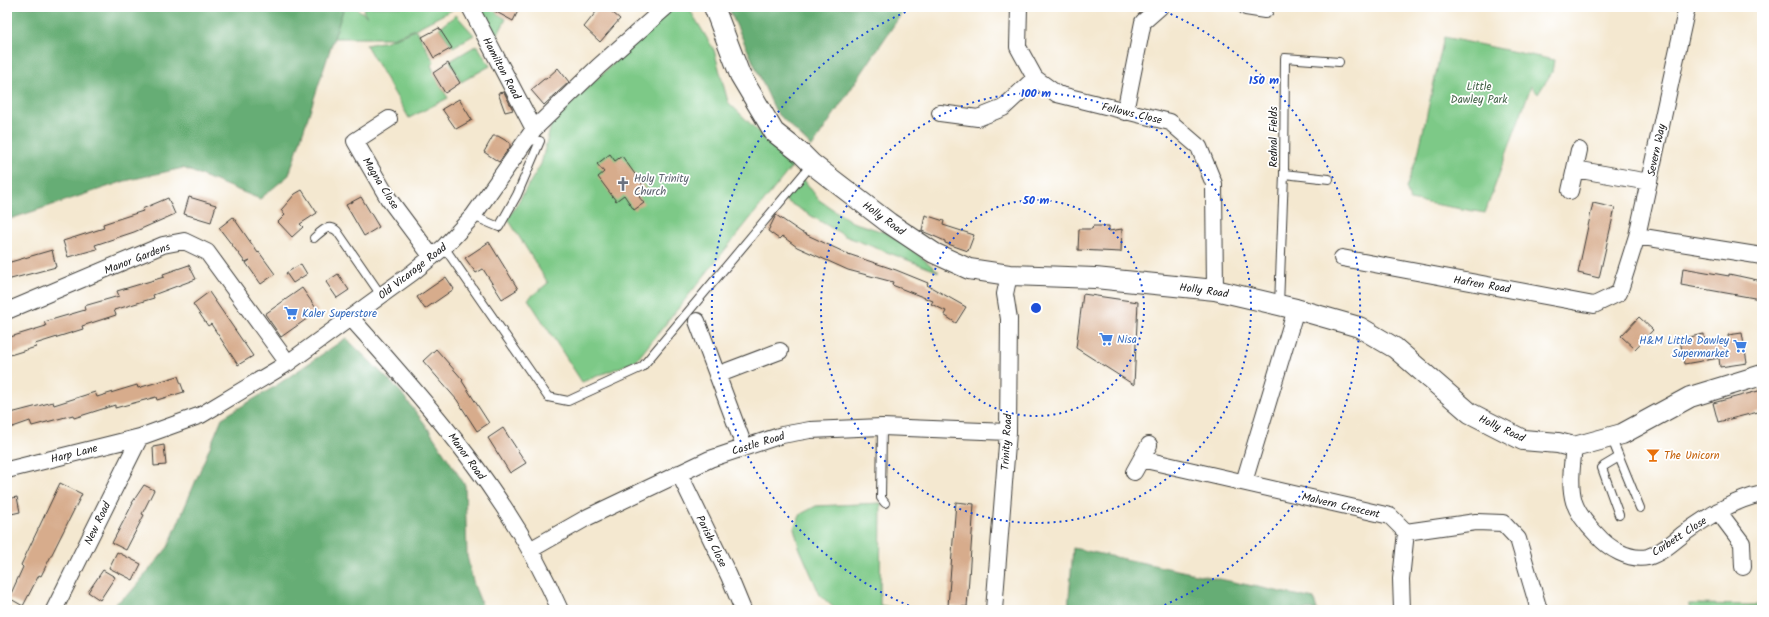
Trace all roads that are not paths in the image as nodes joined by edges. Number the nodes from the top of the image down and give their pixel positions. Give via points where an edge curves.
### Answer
1 (470, 7) edge
2 (666, 7) edge
3 (714, 7) edge
4 (1019, 7) edge
5 (1160, 7) edge
6 (1246, 7) edge
7 (1687, 7) edge
8 (1264, 10) dead end
9 (1339, 62) dead end
10 (1036, 78) junction
11 (1125, 112) junction
12 (940, 113) dead end
13 (389, 119) dead end
14 (531, 134) junction
15 (1579, 150) dead end
16 (812, 164) junction
17 (1575, 169) junction
18 (1284, 174) junction
19 (1329, 178) dead end
20 (1649, 182) junction
21 (1570, 191) dead end
22 (473, 216) junction
23 (1637, 236) junction
24 (314, 238) dead end
25 (444, 247) junction
26 (1762, 256) edge
27 (432, 257) junction
28 (1342, 258) dead end
29 (1009, 275) junction
30 (1215, 290) junction
31 (1619, 293) joint
32 (381, 295) junction
33 (1287, 307) junction
34 (7, 310) edge
35 (352, 318) junction
36 (697, 321) dead end
37 (780, 351) dead end
38 (288, 363) junction
39 (717, 375) junction
40 (1762, 375) edge
41 (882, 427) junction
42 (1008, 432) junction
43 (140, 437) junction
44 (1611, 437) junction
45 (1149, 445) dead end
46 (744, 446) junction
47 (1574, 448) junction
48 (1619, 457) junction
49 (7, 470) edge
50 (679, 473) junction
51 (1244, 482) junction
52 (1762, 494) edge
53 (885, 503) dead end
54 (1640, 508) dead end
55 (1718, 511) junction
56 (1619, 515) dead end
57 (1406, 532) junction
58 (530, 550) junction
59 (1743, 567) dead end
60 (54, 610) edge
61 (560, 610) edge
62 (743, 610) edge
63 (994, 610) edge
64 (1402, 610) edge
65 (1539, 610) edge

1 - 14 street, Hamilton Road
2 - 14 street, Old Vicarage Road via 599,66
3 - 16 street, Holly Road via 740,75 774,132
4 - 10 street, Fellows Close via 1018,47
5 - 11 street via 1143,22
6 - 8 street
7 - 20 street, Severn Way
9 - 18 lane, Rednal Fields via 1285,58
10 - 11 street, Fellows Close via 1057,94
10 - 12 street via 1003,108 978,118
11 - 30 street, Fellows Close via 1170,122 1199,147 1214,184
13 - 27 street, Magna Close via 355,141 388,198
14 - 22 street, Old Vicarage Road
14 - 22 lane via 540,142 517,194 498,227
15 - 17 street
16 - 25 lane via 642,367 568,400 548,397
16 - 29 street, Holly Road via 889,223 934,253 969,269
17 - 20 street
17 - 21 street
18 - 19 lane, Rednal Fields
18 - 33 lane, Rednal Fields
20 - 23 street, Severn Way
22 - 25 street, Old Vicarage Road
23 - 26 street
23 - 31 street, Severn Way
24 - 32 lane via 328,227 333,228
25 - 27 street, Old Vicarage Road
27 - 32 street, Old Vicarage Road
28 - 31 street, Hafren Road via 1594,305
29 - 30 street, Holly Road via 1095,278
29 - 42 street, Trinity Road via 1004,294 1010,319
30 - 33 street, Holly Road
32 - 35 street, Old Vicarage Road
33 - 47 street, Holly Road via 1359,327 1395,348 1470,413 1523,440 1558,443
33 - 51 street
34 - 38 street, Manor Gardens via 163,245 184,241 207,252
35 - 38 street, Old Vicarage Road
35 - 58 street, Manor Road via 413,386 452,435
36 - 39 street
37 - 39 street
38 - 43 street, Old Vicarage Road via 201,414
39 - 46 street
40 - 44 street via 1690,397 1622,434
41 - 42 street, Castle Road
41 - 46 street, Castle Road via 810,430
41 - 53 lane via 881,498
42 - 63 street, Trinity Road
43 - 49 street, Harp Lane
43 - 60 street, New Road
44 - 47 street
44 - 48 lane
45 - 51 street, Malvern Crescent via 1137,466
46 - 50 street, Castle Road
47 - 55 street, Corbett Close via 1571,476 1574,503 1605,544 1618,552 1647,557 1662,550
48 - 54 lane
48 - 56 lane via 1602,468
50 - 58 street, Castle Road via 588,517
50 - 62 street, Parish Close
51 - 57 street, Malvern Crescent via 1390,516
52 - 55 street, Corbett Close via 1746,497
55 - 59 street, Corbett Close via 1742,543
57 - 64 street
57 - 65 street via 1476,522 1503,523 1518,539
58 - 61 street, Manor Road

